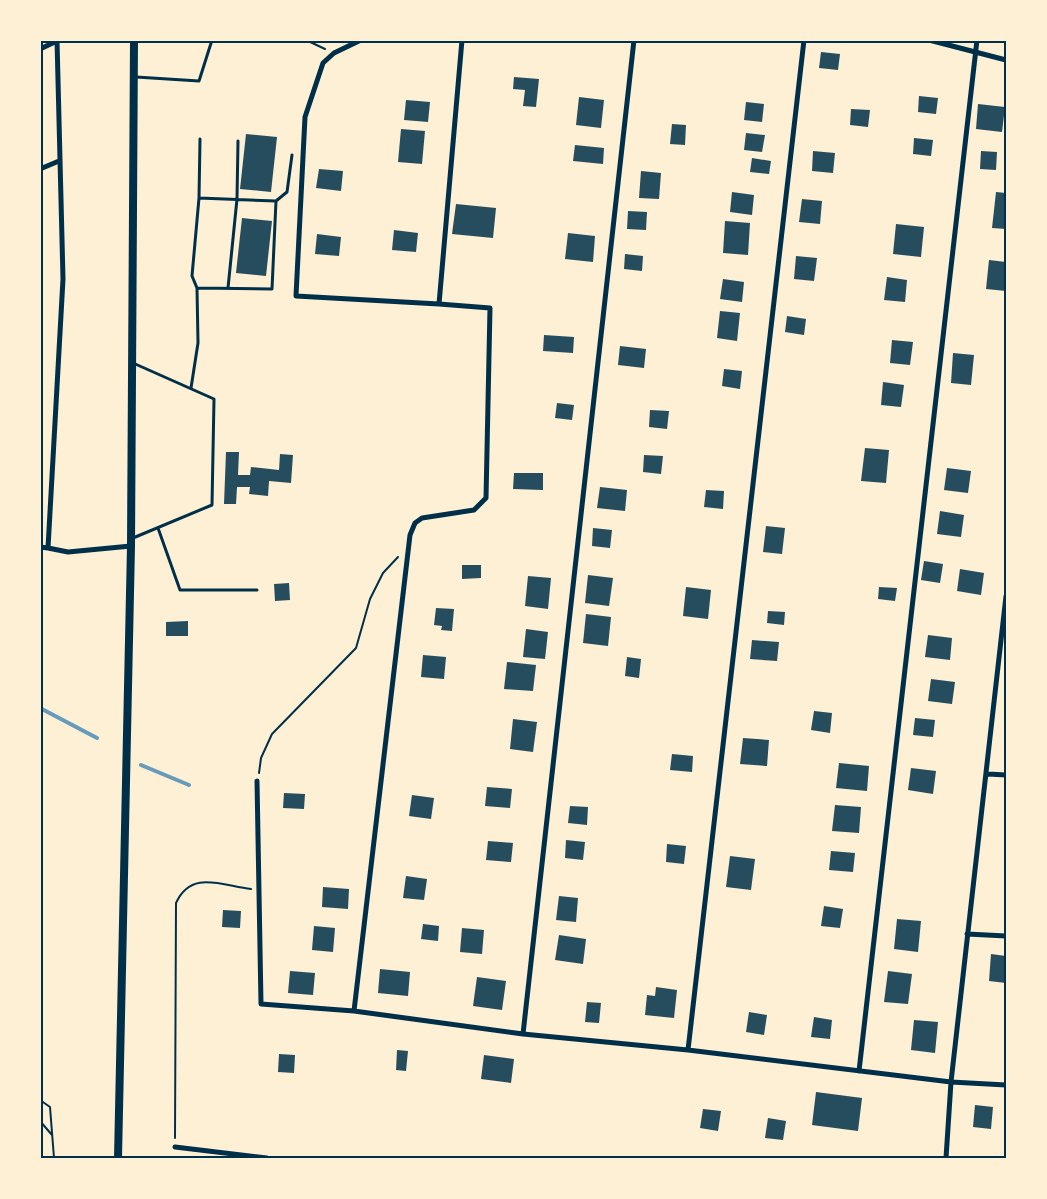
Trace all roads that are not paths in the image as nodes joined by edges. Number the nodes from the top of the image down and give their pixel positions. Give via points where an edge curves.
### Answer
1 (134, 40) edge
2 (212, 40) edge
3 (361, 40) edge
4 (462, 40) edge
5 (634, 40) edge
6 (804, 40) edge
7 (929, 40) edge
8 (977, 40) edge
9 (57, 41) edge
10 (40, 49) edge
11 (975, 52) junction
12 (1006, 60) edge
13 (134, 77) junction
14 (200, 139) dead end
15 (238, 141) dead end
16 (292, 156) dead end
17 (59, 161) junction
18 (40, 169) edge
19 (200, 198) junction
20 (237, 199) junction
21 (276, 201) junction
22 (197, 288) junction
23 (228, 288) junction
24 (439, 304) junction
25 (131, 362) junction
26 (191, 388) junction
27 (158, 528) junction
28 (131, 542) junction
29 (40, 547) edge
30 (48, 548) junction
31 (257, 590) dead end
32 (1006, 596) edge
33 (1005, 618) edge
34 (988, 774) junction
35 (1006, 775) edge
36 (257, 782) road end
37 (967, 934) junction
38 (1006, 936) edge
39 (354, 1011) junction
40 (523, 1034) junction
41 (688, 1050) junction
42 (860, 1071) junction
43 (951, 1082) junction
44 (1006, 1086) edge
45 (175, 1147) road end
46 (118, 1158) edge
47 (267, 1158) edge
48 (946, 1158) edge

1 - 13 main road
2 - 13 lane via 199,81
3 - 24 street via 323,63 305,117 296,296
4 - 24 street
5 - 40 street
6 - 41 street
7 - 11 street
8 - 11 street
9 - 10 street
9 - 17 street
11 - 12 street
11 - 42 street
13 - 25 main road
14 - 19 lane
15 - 20 lane
16 - 21 lane via 287,192
17 - 18 street
17 - 30 street via 63,279
19 - 20 lane
19 - 22 lane via 192,276
20 - 21 lane
20 - 23 lane
21 - 23 lane via 272,289
22 - 23 lane
22 - 26 lane via 198,342
24 - 39 street via 490,308 486,498 474,510 422,518 415,523 407,547
25 - 26 lane
25 - 28 main road
26 - 27 lane via 214,399 212,505
27 - 28 lane
27 - 31 lane via 180,590
28 - 30 street via 68,552
28 - 46 main road
29 - 30 street
32 - 33 street
33 - 34 street
34 - 35 street
34 - 37 street
36 - 39 street via 261,1004
37 - 38 street
37 - 43 street
39 - 40 street
40 - 41 street
41 - 42 street
42 - 43 street
43 - 44 street
43 - 48 street
45 - 47 street

